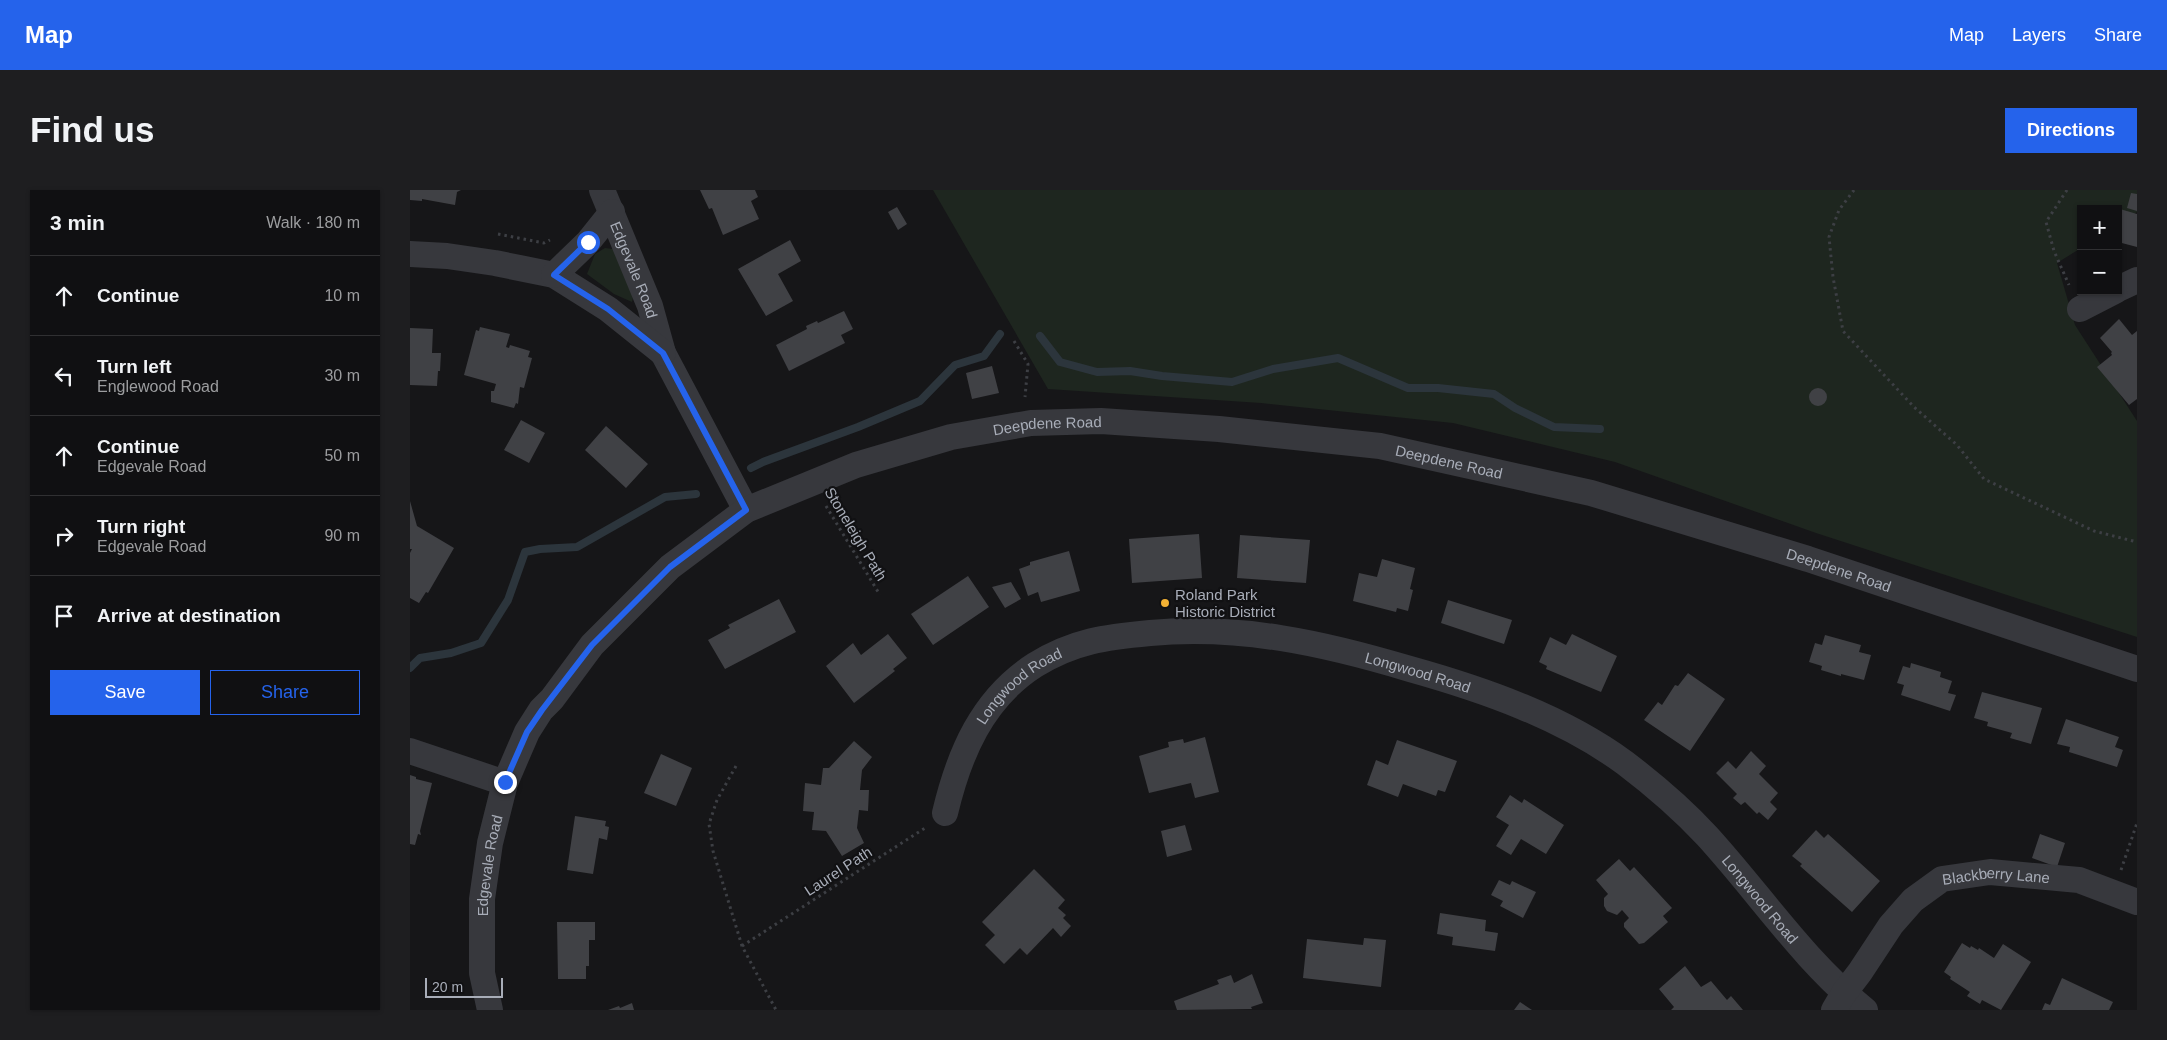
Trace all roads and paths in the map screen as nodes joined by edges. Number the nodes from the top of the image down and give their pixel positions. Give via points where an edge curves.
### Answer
1 (1854, 190) edge
2 (2067, 190) edge
3 (607, 201) edge
4 (490, 234) dead end
5 (552, 240) dead end
6 (410, 254) edge
7 (554, 275) junction
8 (2137, 280) edge
9 (2122, 288) edge
10 (2107, 295) edge
11 (2080, 309) joint
12 (1014, 341) dead end
13 (663, 353) junction
14 (1025, 397) dead end
15 (813, 484) junction
16 (746, 510) junction
17 (2137, 542) edge
18 (880, 595) dead end
19 (2137, 669) edge
20 (410, 751) edge
21 (736, 766) dead end
22 (505, 782) junction
23 (945, 813) joint
24 (2137, 823) edge
25 (2122, 868) dead end
26 (2137, 902) edge
27 (742, 946) junction
28 (1839, 1001) edge
29 (490, 1010) edge
30 (776, 1010) edge
31 (1865, 1010) edge

1 - 17 path via 1839,210 1829,237 1843,331 1914,407 1957,445 1984,479 2094,531
2 - 11 path via 2046,222 2054,251
3 - 7 street via 588,242
3 - 13 street, Edgevale Road via 650,306
4 - 5 path via 544,243
6 - 7 street via 495,263
7 - 13 street via 608,309
8 - 9 street
10 - 11 street
12 - 14 path via 1028,364
13 - 16 street, Edgevale Road
15 - 16 street, Deepdene Road
15 - 18 path, Stoneleigh Path
15 - 19 street, Deepdene Road via 856,466 951,437 1031,423 1111,422 1219,429 1380,446 1591,493 1808,559
16 - 22 street, Edgevale Road via 670,567 592,645 527,732
20 - 22 street
21 - 27 path via 717,800 709,824 713,851
22 - 29 street, Edgevale Road via 490,843 482,899 482,973
23 - 27 path, Laurel Path via 910,839
23 - 28 street, Longwood Road via 960,760 989,706 1034,666 1062,651 1106,636 1171,631 1255,633 1308,641 1430,674 1505,700 1563,727 1622,761 1652,783 1705,834 1813,963
24 - 25 path
26 - 28 street, Blackberry Lane via 2079,880 1990,872 1942,879 1913,900 1891,925
27 - 30 path
28 - 31 street, Longwood Road

